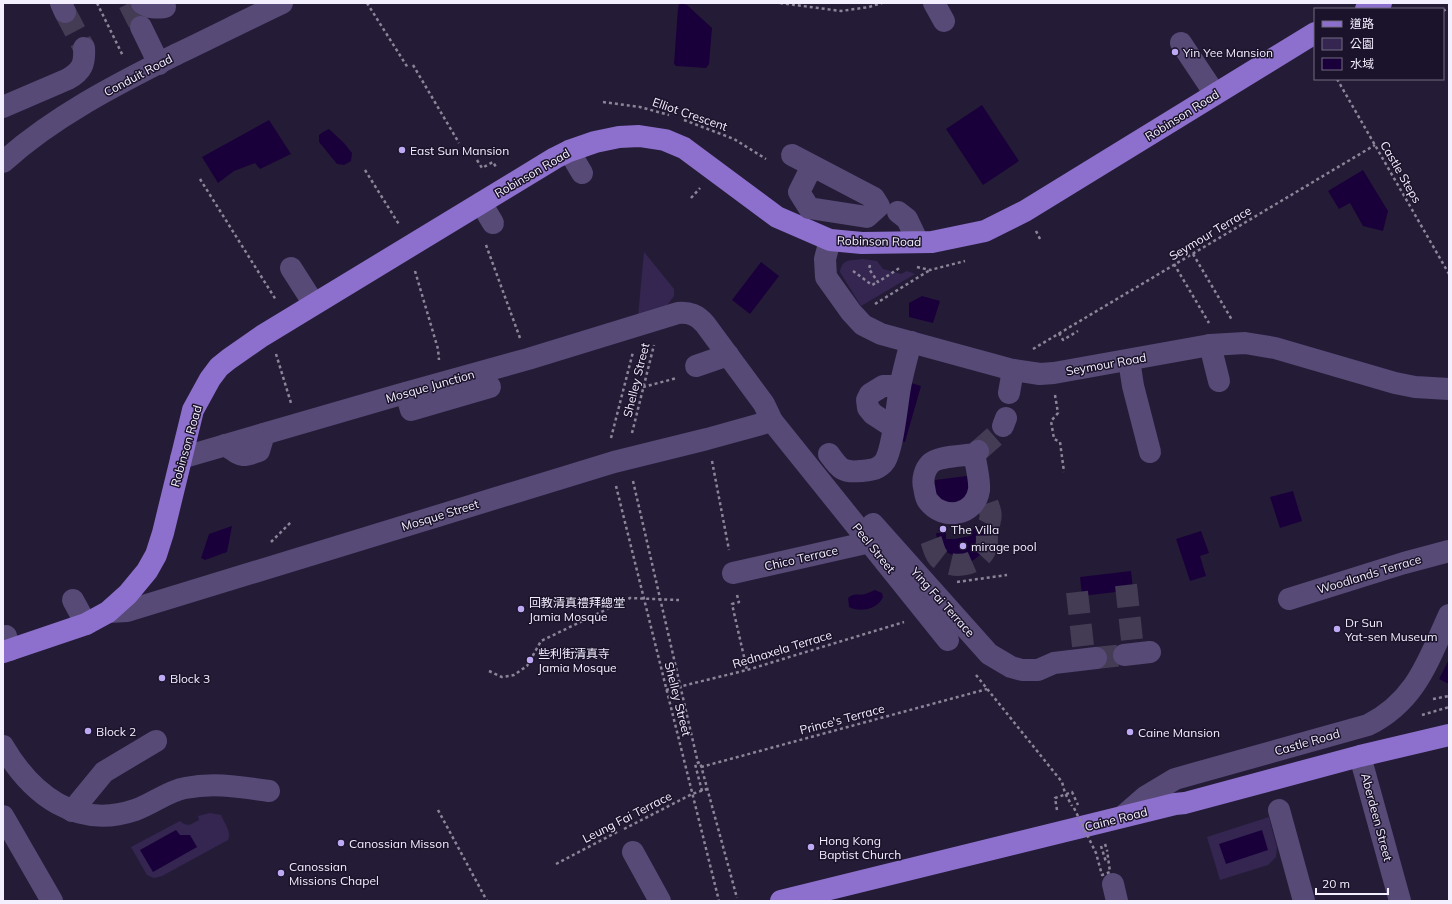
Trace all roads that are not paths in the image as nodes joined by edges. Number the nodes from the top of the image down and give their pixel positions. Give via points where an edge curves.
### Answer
1 (142, 3) edge
2 (282, 3) edge
3 (1381, 3) edge
4 (164, 7) dead end
5 (1368, 8) edge
6 (141, 26) tunnel mouth
7 (1314, 34) edge
8 (1181, 43) dead end
9 (84, 48) tunnel mouth
10 (159, 64) junction
11 (1215, 94) junction
12 (3, 107) edge
13 (569, 151) junction
14 (792, 155) dead end
15 (3, 162) edge
16 (582, 173) dead end
17 (808, 174) dead end
18 (481, 203) junction
19 (898, 212) dead end
20 (488, 232) road end
21 (830, 240) junction
22 (918, 242) junction
23 (291, 268) dead end
24 (314, 304) junction
25 (660, 319) joint
26 (1210, 335) junction
27 (911, 342) junction
28 (728, 355) junction
29 (1129, 360) junction
30 (696, 366) dead end
31 (1013, 370) junction
32 (1219, 381) dead end
33 (900, 386) junction
34 (490, 387) dead end
35 (1449, 389) edge
36 (406, 392) junction
37 (1009, 394) dead end
38 (772, 421) junction
39 (894, 427) junction
40 (976, 452) joint
41 (1150, 452) dead end
42 (829, 454) dead end
43 (181, 458) junction
44 (842, 508) junction
45 (870, 542) junction
46 (1449, 551) edge
47 (733, 573) road end
48 (1289, 599) dead end
49 (73, 600) dead end
50 (108, 612) junction
51 (1449, 615) edge
52 (86, 624) junction
53 (948, 640) dead end
54 (6, 646) edge
55 (1087, 654) tunnel mouth
56 (1449, 735) edge
57 (156, 741) dead end
58 (3, 746) edge
59 (1360, 756) junction
60 (270, 790) dead end
61 (1279, 810) dead end
62 (72, 811) junction
63 (1122, 817) junction
64 (5, 826) edge
65 (633, 852) dead end
66 (52, 901) edge
67 (660, 901) edge
68 (781, 901) edge
69 (1304, 901) edge
70 (1400, 901) edge

1 - 4 street via 155,8
2 - 10 street, Conduit Road
3 - 5 main road
6 - 10 street
7 - 11 main road, Robinson Road
8 - 11 street
9 - 12 street via 84,62 76,74
10 - 15 street, Conduit Road via 80,106 20,147
11 - 22 main road, Robinson Road via 1025,211 985,231 932,242
13 - 16 street
13 - 18 main road, Robinson Road
13 - 21 main road, Robinson Road via 619,137 639,136 665,140 684,148 777,217
14 - 17 street, bridge via 874,198 879,206 867,216 809,208 799,192
18 - 20 street
18 - 24 main road, Robinson Road
19 - 22 street via 907,219
21 - 22 main road, Robinson Road via 862,243
21 - 27 street, Seymour Road via 825,259 826,277 851,312 872,331
23 - 24 street
24 - 43 main road, Robinson Road via 241,350 219,368 193,410
25 - 28 street, Peel Street via 686,313 693,314 700,318
25 - 36 street, Mosque Junction
26 - 29 street, Seymour Road
26 - 32 street
26 - 35 street, Seymour Road via 1275,348 1395,383
27 - 31 street, Seymour Road
27 - 33 street
28 - 30 street
28 - 38 street, Peel Street via 764,404
29 - 31 street, Seymour Road via 1040,374
29 - 41 street via 1132,386
31 - 37 street
33 - 39 street
33 - 39 street via 883,386 870,394 867,400 872,414
34 - 36 street via 411,410
36 - 43 street, Mosque Junction
38 - 44 street, Peel Street
38 - 50 street, Mosque Street via 355,534 127,611
39 - 42 street via 885,460 876,469 844,471
40 - 40 street via 938,459 930,464 924,474 923,483 927,500 935,509 954,514 977,505
43 - 50 main road, Robinson Road via 156,555 147,571 128,594
44 - 45 street, Peel Street
44 - 55 street, Ying Fai Terrace via 862,516 874,525 989,654 1011,667 1022,670 1038,670
45 - 47 street, Chico Terrace
45 - 53 street, Peel Street via 898,584
46 - 48 street, Woodlands Terrace
49 - 52 street
50 - 52 main road, Robinson Road
51 - 63 street, Castle Road via 1417,681 1400,703 1368,725 1175,779 1145,797
52 - 54 main road, Robinson Road via 57,626
56 - 59 main road, Caine Road
57 - 62 street via 104,772
58 - 62 street via 24,775 40,791 58,805
59 - 63 main road, Caine Road via 1185,803
59 - 70 street, Aberdeen Street
60 - 62 street via 202,784 182,788 135,810 114,815 93,816
61 - 69 street
63 - 68 main road, Caine Road
64 - 66 street
65 - 67 street

